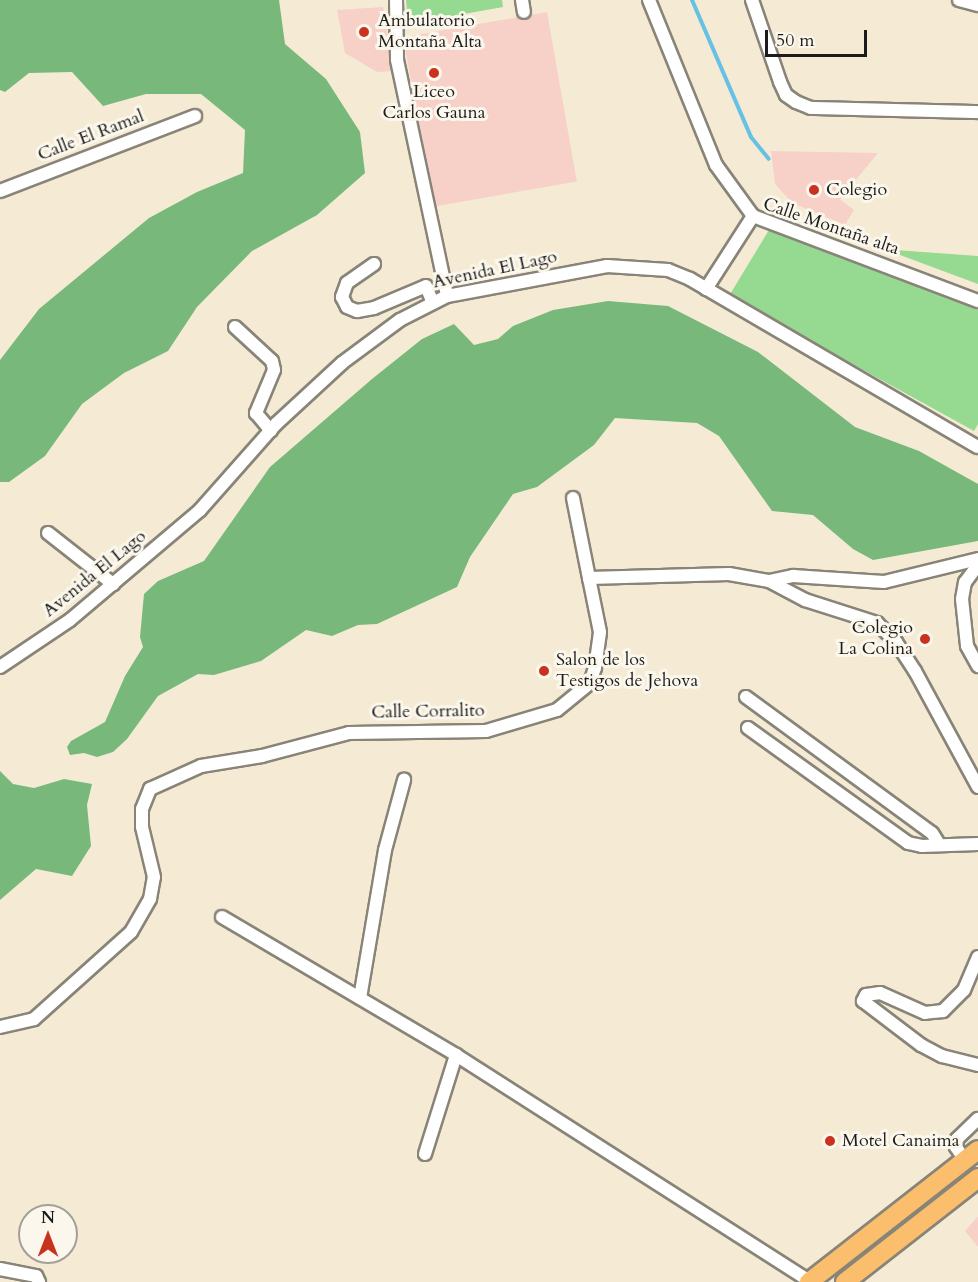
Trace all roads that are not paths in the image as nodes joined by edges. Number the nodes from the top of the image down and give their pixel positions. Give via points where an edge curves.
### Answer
1 (396, 0) edge
2 (649, 0) edge
3 (752, 0) edge
4 (960, 0) edge
5 (978, 5) edge
6 (978, 111) edge
7 (195, 116) dead end
8 (0, 191) edge
9 (753, 216) junction
10 (374, 264) dead end
11 (706, 289) junction
12 (447, 296) junction
13 (432, 301) junction
14 (978, 301) edge
15 (235, 327) dead end
16 (271, 431) junction
17 (978, 447) edge
18 (573, 498) dead end
19 (48, 533) dead end
20 (978, 559) edge
21 (978, 565) edge
22 (589, 578) junction
23 (769, 580) junction
24 (113, 584) junction
25 (978, 666) edge
26 (0, 667) edge
27 (746, 697) dead end
28 (748, 728) dead end
29 (404, 780) dead end
30 (978, 788) edge
31 (939, 844) junction
32 (978, 844) edge
33 (222, 917) dead end
34 (978, 957) edge
35 (360, 998) junction
36 (0, 1027) edge
37 (456, 1055) junction
38 (978, 1065) edge
39 (978, 1119) edge
40 (425, 1154) dead end
41 (972, 1155) edge
42 (978, 1178) edge
43 (0, 1269) edge
44 (809, 1281) edge
45 (39, 1282) edge
46 (845, 1282) edge

1 - 12 street via 397,60
2 - 9 street via 716,165
3 - 6 street via 780,82 786,95 796,102 810,108
4 - 5 street
7 - 8 street, Calle El Ramal
9 - 11 street, Calle Montaña alta
9 - 14 street, Calle Montaña alta
10 - 13 street via 346,283 342,297 347,308 374,308 426,286
11 - 12 street, Avenida El Lago via 668,270 607,266
11 - 17 street, Avenida El Lago
12 - 13 street, Avenida El Lago
13 - 16 street, Avenida El Lago via 342,363
15 - 16 street via 272,361 274,370 256,413
16 - 24 street, Avenida El Lago via 200,510
18 - 22 street
19 - 24 street
20 - 23 street via 884,582 793,576
21 - 25 street via 965,582 962,599 967,646
22 - 23 street via 729,574
22 - 36 street, Calle Corralito via 600,632 595,668 590,683 557,710 486,731 349,733 271,754 201,766 150,789 142,809 142,827 154,877 150,899 130,932 34,1019
23 - 30 street via 805,600 878,623 915,671
24 - 26 street, Avenida El Lago via 70,620
27 - 31 street via 932,833
28 - 31 street via 908,843
29 - 35 street via 385,850
31 - 32 street
33 - 35 street
34 - 38 street via 964,990 944,1011 925,1013 880,993 866,995 863,1001 898,1031 942,1056
35 - 37 street
37 - 40 street
37 - 44 street
39 - 41 street via 957,1139 956,1147
41 - 44 main road
42 - 46 main road
43 - 45 street via 36,1276

